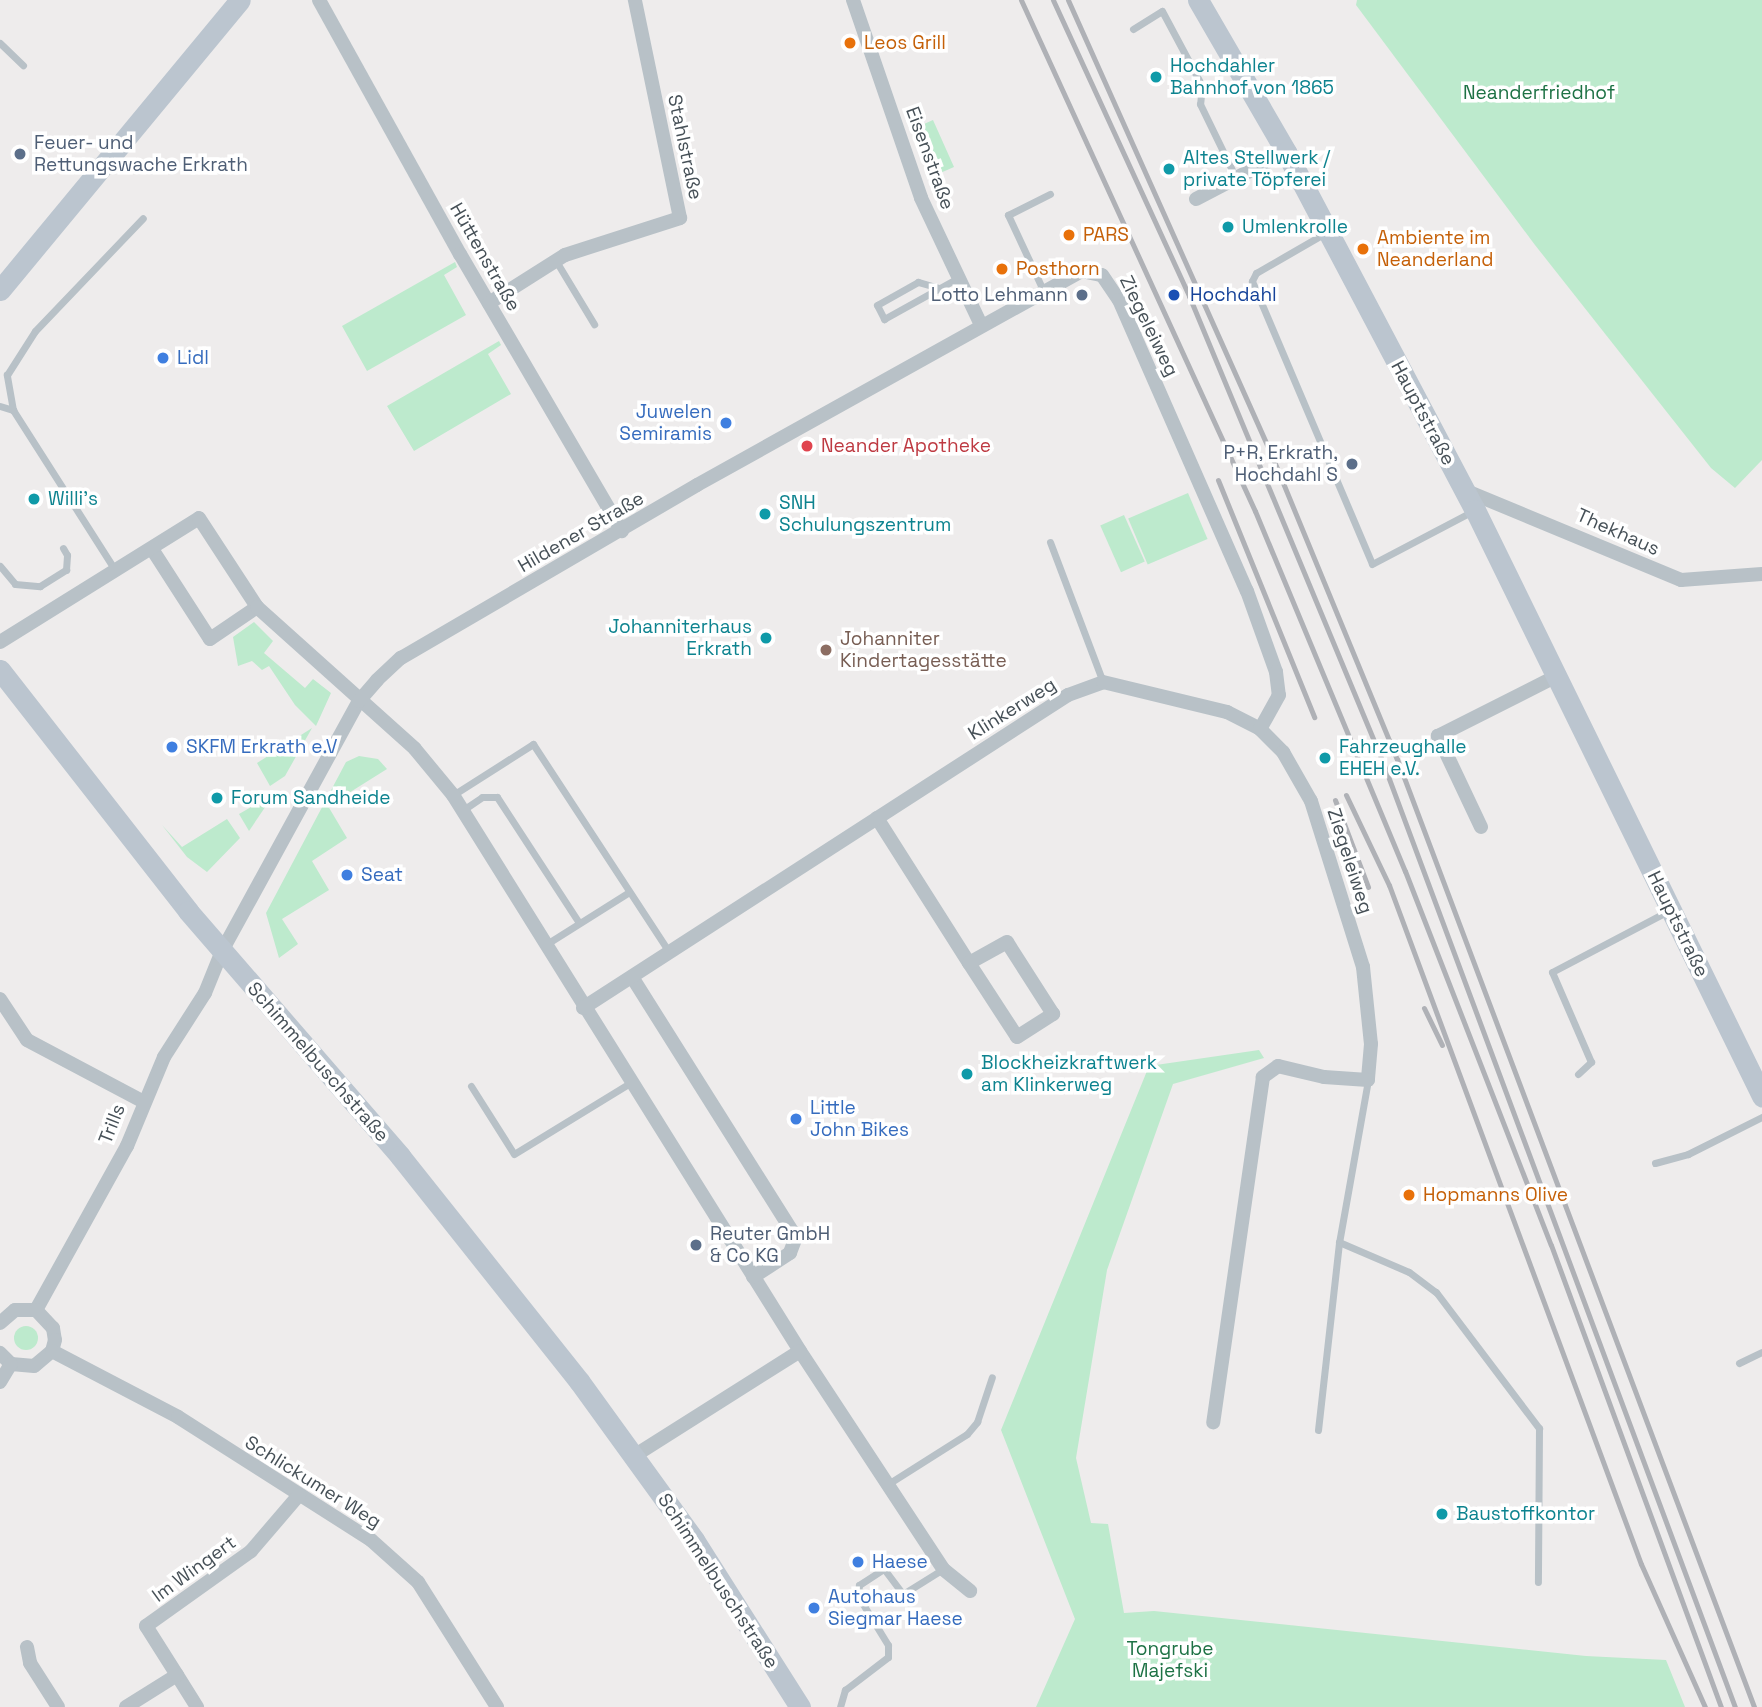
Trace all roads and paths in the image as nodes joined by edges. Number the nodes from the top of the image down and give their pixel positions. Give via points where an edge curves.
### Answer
1 (240, 0) edge
2 (319, 0) edge
3 (635, 0) edge
4 (853, 0) edge
5 (1198, 0) edge
6 (1133, 29) dead end
7 (0, 43) edge
8 (23, 65) dead end
9 (1286, 152) junction
10 (1236, 178) junction
11 (1050, 194) dead end
12 (1196, 199) dead end
13 (144, 218) dead end
14 (1328, 232) junction
15 (556, 261) junction
16 (1081, 271) joint
17 (959, 278) junction
18 (939, 288) junction
19 (0, 290) edge
20 (1043, 290) junction
21 (489, 303) junction
22 (594, 324) dead end
23 (981, 325) junction
24 (0, 406) edge
25 (13, 410) junction
26 (1464, 490) junction
27 (1475, 510) junction
28 (622, 531) junction
29 (1050, 542) dead end
30 (63, 548) dead end
31 (152, 549) junction
32 (0, 566) edge
33 (116, 571) junction
34 (1762, 574) edge
35 (257, 607) junction
36 (0, 642) edge
37 (0, 670) edge
38 (1557, 676) junction
39 (1103, 682) junction
40 (359, 701) junction
41 (1260, 729) junction
42 (453, 795) junction
43 (462, 810) junction
44 (877, 818) junction
45 (1481, 827) dead end
46 (629, 892) junction
47 (1671, 909) junction
48 (579, 923) junction
49 (545, 945) junction
50 (222, 951) junction
51 (669, 952) junction
52 (969, 963) junction
53 (632, 977) junction
54 (0, 999) edge
55 (583, 1008) junction
56 (1578, 1074) dead end
57 (1368, 1080) junction
58 (630, 1083) junction
59 (471, 1086) dead end
60 (1762, 1097) edge
61 (142, 1101) junction
62 (1762, 1118) edge
63 (1655, 1163) dead end
64 (1339, 1242) junction
65 (753, 1277) junction
66 (36, 1310) junction
67 (0, 1323) edge
68 (52, 1351) junction
69 (800, 1351) junction
70 (1762, 1352) edge
71 (0, 1353) edge
72 (1739, 1363) dead end
73 (11, 1364) junction
74 (992, 1377) dead end
75 (0, 1382) edge
76 (1213, 1422) dead end
77 (1318, 1430) dead end
78 (634, 1456) junction
79 (888, 1484) junction
80 (299, 1494) junction
81 (943, 1569) junction
82 (1538, 1582) dead end
83 (970, 1591) dead end
84 (27, 1647) dead end
85 (177, 1675) junction
86 (58, 1707) edge
87 (126, 1707) edge
88 (197, 1707) edge
89 (497, 1707) edge
90 (800, 1707) edge
91 (840, 1707) edge

1 - 19 main road
2 - 21 street, Hüttenstraße
3 - 15 street, Stahlstraße via 680,218
4 - 17 street, Eisenstraße via 921,198
5 - 9 main road, Hauptstraße
6 - 10 lane via 1162,11 1202,86 1200,104
7 - 8 lane
9 - 10 street
9 - 14 main road, Hauptstraße
10 - 12 street
11 - 20 lane via 1008,215
13 - 25 lane via 35,331 7,375
14 - 26 main road, Hauptstraße
14 - 27 lane via 1256,273 1252,281 1372,564
15 - 21 street, Stahlstraße
15 - 22 lane
16 - 20 street, Hildener Straße
16 - 41 street, Ziegeleiweg via 1102,275 1119,300 1247,591 1276,671 1279,695
17 - 18 lane
17 - 23 street, Eisenstraße
18 - 18 lane via 884,318 877,305 918,282
20 - 23 street, Hildener Straße
21 - 28 street, Hüttenstraße
23 - 28 street, Hildener Straße
24 - 25 lane
25 - 33 lane
26 - 27 main road, Hauptstraße
26 - 34 street, Thekhaus via 1681,580
27 - 38 main road, Hauptstraße
28 - 40 street, Hildener Straße via 401,658
29 - 39 lane
30 - 32 lane via 66,569 40,586 15,584
31 - 33 street
31 - 35 street via 199,518
31 - 35 street via 210,639
33 - 36 street
35 - 40 street
37 - 50 main road, Schimmelbuschstraße
38 - 45 street via 1438,736
38 - 47 main road, Hauptstraße
39 - 41 street via 1227,712
39 - 44 street, Klinkerweg via 1068,695
40 - 42 street via 415,748
40 - 50 street, Hildener Straße
41 - 57 street, Ziegeleiweg via 1299,776 1336,879 1369,1001
42 - 43 street
42 - 46 lane via 533,744
43 - 48 lane via 482,797 497,797
43 - 49 street
44 - 51 street, Klinkerweg
44 - 52 street
46 - 48 lane
46 - 51 lane
47 - 56 lane via 1552,972 1591,1062
47 - 60 main road, Hauptstraße
48 - 49 lane
49 - 55 street
50 - 61 street, Trills via 205,993
50 - 78 main road, Schimmelbuschstraße via 454,1221
51 - 53 street, Klinkerweg
52 - 52 street via 1017,1037 1052,1014 1007,942
53 - 55 street, Klinkerweg
53 - 65 street via 796,1237 790,1254
54 - 61 street via 26,1041
55 - 58 street
57 - 64 lane
57 - 76 street via 1324,1077 1278,1066 1263,1077
58 - 59 lane via 514,1154
58 - 65 street
61 - 66 street, Trills via 127,1146
62 - 63 lane via 1688,1154
64 - 77 lane
64 - 82 lane via 1409,1272 1436,1292 1539,1428
65 - 69 street
66 - 67 street via 15,1310
66 - 68 street via 53,1328
68 - 73 street via 34,1366
68 - 80 street, Schlickumer Weg via 178,1417
69 - 78 street
69 - 79 street
70 - 72 lane
71 - 73 street
73 - 75 street
74 - 79 lane via 977,1422 967,1434
78 - 90 main road, Schimmelbuschstraße via 711,1565
79 - 81 street
80 - 85 street, Im Wingert via 251,1551 146,1626
80 - 89 street, Schlickumer Weg via 372,1540 418,1582
81 - 83 street
81 - 91 lane via 903,1594 884,1569 859,1585 858,1596 888,1645 888,1657 845,1690
84 - 86 street via 30,1663
85 - 87 street
85 - 88 street, Im Wingert

